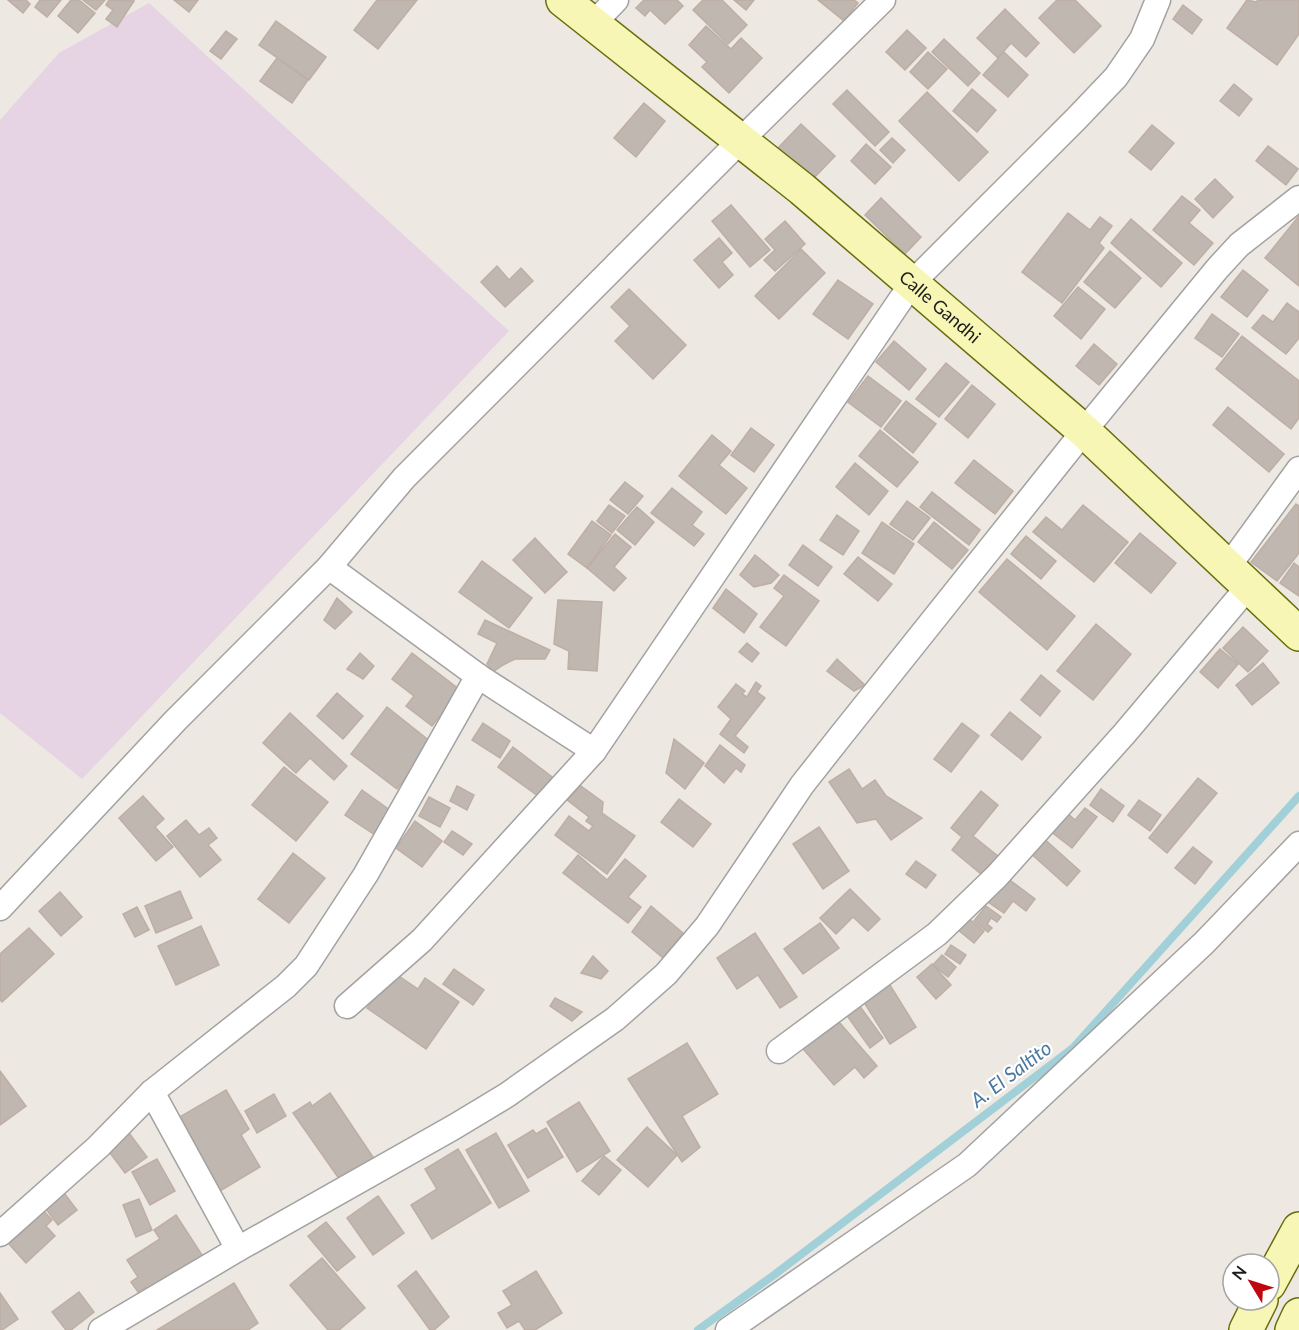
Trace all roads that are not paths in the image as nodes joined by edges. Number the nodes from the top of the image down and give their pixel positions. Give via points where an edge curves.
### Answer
1 (563, 0) edge
2 (616, 0) edge
3 (883, 0) edge
4 (1158, 0) edge
5 (593, 24) junction
6 (741, 140) junction
7 (1299, 198) edge
8 (912, 283) junction
9 (1084, 431) junction
10 (1299, 469) edge
11 (329, 567) junction
12 (1238, 577) junction
13 (1299, 633) edge
14 (478, 676) junction
15 (594, 751) junction
16 (1299, 843) edge
17 (0, 908) edge
18 (347, 1006) dead end
19 (779, 1051) dead end
20 (152, 1092) junction
21 (0, 1234) edge
22 (1295, 1243) edge
23 (238, 1249) junction
24 (1281, 1265) edge
25 (1255, 1312) edge
26 (1299, 1315) edge
27 (101, 1330) edge
28 (728, 1330) edge
29 (1246, 1330) edge
30 (1292, 1330) edge

1 - 5 main road, Calle Gandhi
2 - 5 street
3 - 6 street
4 - 8 street via 1142,39 1116,77
5 - 6 main road, Calle Gandhi
6 - 8 main road, Calle Gandhi
6 - 11 street via 404,478
7 - 9 street via 1239,245
8 - 9 main road, Calle Gandhi
8 - 15 street
9 - 12 main road, Calle Gandhi
9 - 23 street via 802,785 708,926 666,974 615,1019 507,1095
10 - 12 street
11 - 14 street
11 - 17 street via 175,721
12 - 13 main road, Calle Gandhi
12 - 19 street via 1125,733 996,876 937,934
14 - 15 street
14 - 20 street via 366,874 306,966
15 - 18 street via 422,940
16 - 28 street via 1204,943 967,1165
20 - 21 street via 98,1147
20 - 23 street
22 - 24 main road
23 - 27 street
25 - 29 main road
26 - 30 main road

